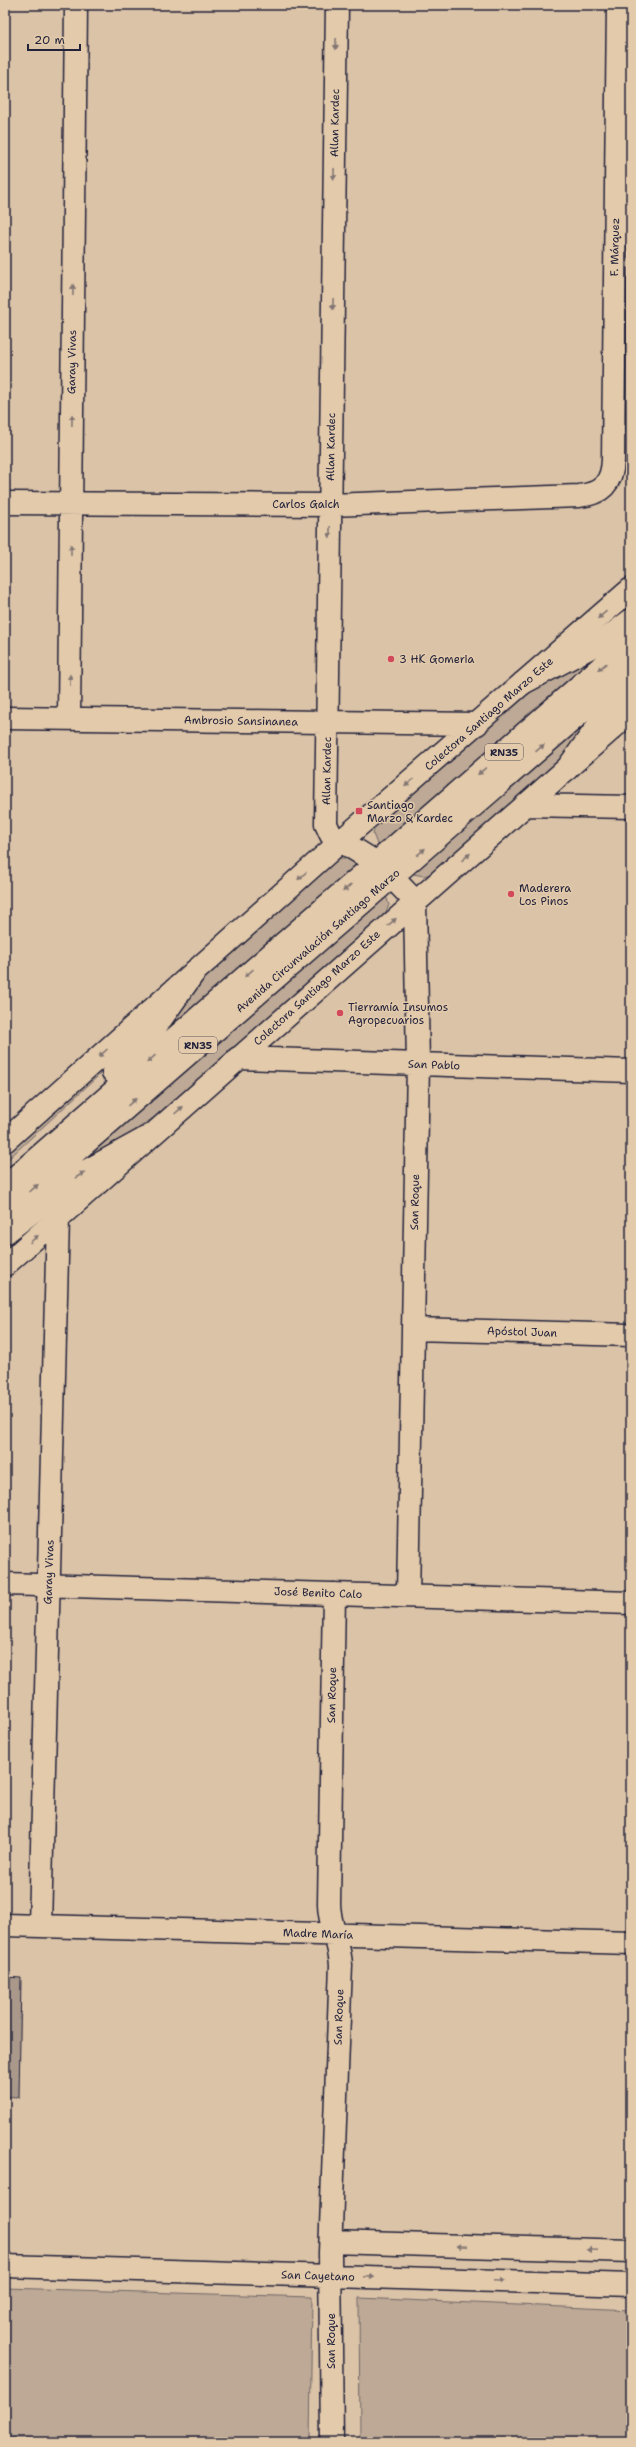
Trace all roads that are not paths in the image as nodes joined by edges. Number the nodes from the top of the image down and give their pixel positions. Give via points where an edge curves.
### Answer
1 (76, 5) edge
2 (337, 5) edge
3 (618, 5) edge
4 (605, 487) joint
5 (5, 503) edge
6 (71, 503) junction
7 (330, 504) junction
8 (631, 590) edge
9 (631, 620) edge
10 (631, 641) edge
11 (631, 669) edge
12 (524, 683) junction
13 (631, 688) edge
14 (631, 712) edge
15 (5, 718) edge
16 (69, 719) junction
17 (328, 722) junction
18 (477, 724) junction
19 (567, 769) junction
20 (526, 805) junction
21 (631, 807) edge
22 (345, 838) junction
23 (384, 870) junction
24 (415, 901) junction
25 (195, 971) junction
26 (238, 1058) junction
27 (418, 1064) junction
28 (631, 1071) edge
29 (150, 1136) junction
30 (5, 1140) edge
31 (5, 1174) edge
32 (5, 1186) edge
33 (5, 1213) edge
34 (58, 1218) junction
35 (5, 1233) edge
36 (5, 1265) edge
37 (413, 1329) junction
38 (631, 1335) edge
39 (5, 1584) edge
40 (49, 1585) junction
41 (334, 1594) junction
42 (408, 1596) junction
43 (631, 1603) edge
44 (5, 1925) edge
45 (40, 1926) junction
46 (335, 1934) junction
47 (631, 1943) edge
48 (331, 2242) junction
49 (631, 2251) edge
50 (5, 2266) edge
51 (330, 2276) junction
52 (631, 2285) edge
53 (332, 2442) edge

6 -> 1 main road, Garay Vivas
2 -> 7 main road, Allan Kardec
3 - 4 main road, F. Márquez via 613,460 611,474
4 - 7 main road, Carlos Gaich via 593,494 579,496
5 - 6 main road, Carlos Gaich
6 - 7 main road, Carlos Gaich
16 -> 6 main road, Garay Vivas
7 -> 17 main road, Allan Kardec
8 -> 12 main road, Colectora Santiago Marzo Este
9 - 12 main road via 606,639
10 -> 23 main road, Avenida Circunvalación Santiago Marzo / RN35
23 -> 11 main road, Avenida Circunvalación Santiago Marzo / RN35
12 - 18 main road, Colectora Santiago Marzo Este
13 - 19 main road via 608,712
14 - 19 main road, Colectora Santiago Marzo Este
15 - 16 main road, Ambrosio Sansinanea
16 - 17 main road, Ambrosio Sansinanea
17 - 18 main road, Ambrosio Sansinanea
17 - 22 main road, Allan Kardec via 326,824 331,835
18 -> 22 main road, Colectora Santiago Marzo Este
19 - 20 main road, Colectora Santiago Marzo Este
20 - 21 main road
24 -> 20 main road, Colectora Santiago Marzo Este
22 - 23 main road
22 -> 25 main road, Colectora Santiago Marzo Este
23 - 24 main road
23 -> 32 main road, Avenida Circunvalación Santiago Marzo / RN35
33 -> 23 main road, Avenida Circunvalación Santiago Marzo / RN35
26 -> 24 main road, Colectora Santiago Marzo Este
24 - 27 main road, San Roque
25 -> 30 main road, Colectora Santiago Marzo Este
25 - 31 main road via 141,1046
26 - 27 main road, San Pablo
29 -> 26 main road, Colectora Santiago Marzo Este
27 - 28 main road, San Pablo
27 - 37 main road, San Roque
29 - 34 main road, Colectora Santiago Marzo Este
35 -> 29 main road via 81,1174
36 -> 34 main road, Colectora Santiago Marzo Este
34 - 40 main road, Garay Vivas
37 - 38 main road, Apóstol Juan
37 - 42 main road, San Roque
39 - 40 main road, José Benito Calo
40 - 41 main road, José Benito Calo
40 - 45 main road, Garay Vivas
41 - 42 main road, José Benito Calo
41 - 46 main road, San Roque via 329,1904
42 - 43 main road, José Benito Calo
44 - 45 main road, Madre María
45 - 46 main road, Madre María
46 - 47 main road, Madre María
46 - 48 main road, San Roque via 341,1965
49 -> 48 main road
48 - 51 main road, San Roque
50 - 51 main road, San Cayetano
51 -> 52 main road, San Cayetano
51 - 53 main road, San Roque

